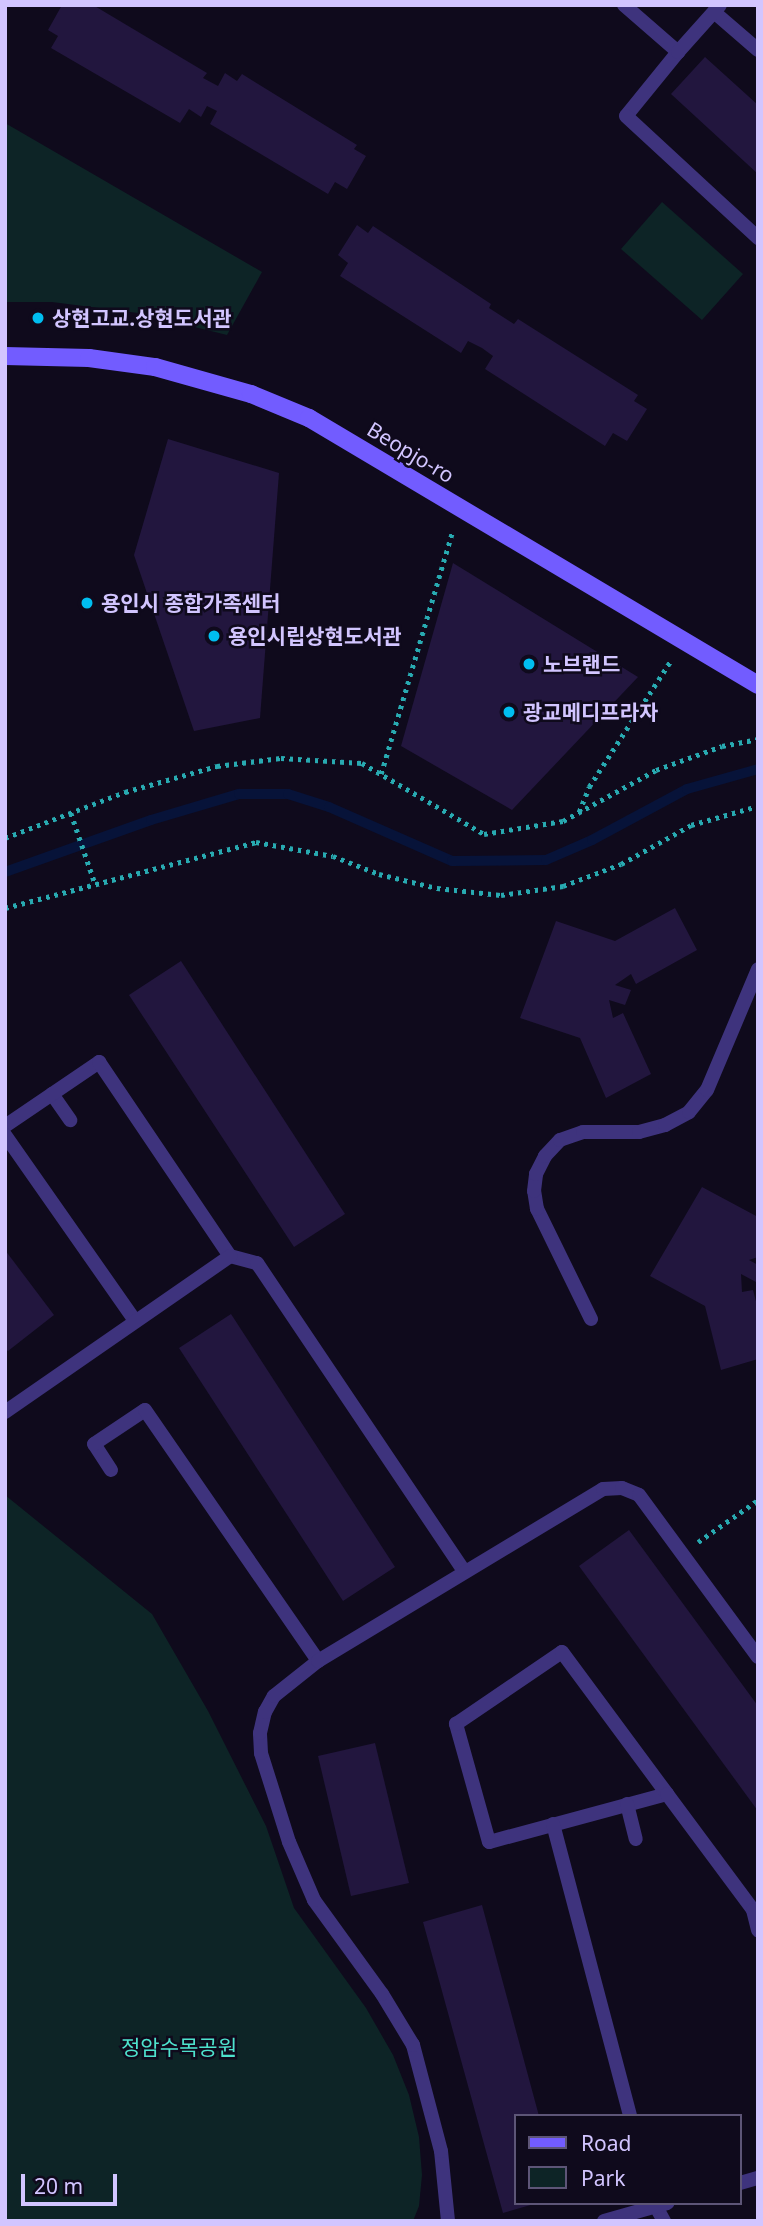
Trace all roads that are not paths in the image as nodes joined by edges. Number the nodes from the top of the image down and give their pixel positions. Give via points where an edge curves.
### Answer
1 (624, 5) edge
2 (717, 8) edge
3 (758, 50) edge
4 (678, 52) junction
5 (758, 238) edge
6 (5, 356) edge
7 (758, 685) edge
8 (758, 969) edge
9 (52, 1094) junction
10 (70, 1120) dead end
11 (5, 1126) edge
12 (5, 1135) edge
13 (230, 1256) junction
14 (591, 1319) dead end
15 (135, 1321) junction
16 (5, 1412) edge
17 (111, 1471) dead end
18 (465, 1572) junction
19 (758, 1657) edge
20 (318, 1661) junction
21 (667, 1794) junction
22 (627, 1804) junction
23 (553, 1824) junction
24 (636, 1839) dead end
25 (758, 1930) edge
26 (629, 2114) edge
27 (655, 2205) edge
28 (448, 2221) edge
29 (604, 2221) edge

1 - 4 lane
2 - 3 lane
2 - 4 lane
4 - 5 lane via 626,116
6 - 7 street, Beopjo-ro via 124,362 185,374 309,418
8 - 14 lane via 707,1090 689,1112 641,1138 583,1132 560,1140 536,1174 537,1209
9 - 10 lane
9 - 11 lane
9 - 13 lane via 99,1062
12 - 15 lane
13 - 15 lane
13 - 18 lane via 257,1263
15 - 16 lane
17 - 20 lane via 94,1444 145,1410
18 - 19 lane via 603,1489 622,1488 639,1495
18 - 20 lane
20 - 28 lane via 275,1696 265,1712 261,1753 289,1842 314,1900 413,2045 441,2151
21 - 22 lane
21 - 23 lane via 562,1652 456,1724 489,1842
21 - 25 lane via 753,1910
22 - 23 lane
22 - 24 lane
23 - 26 lane
27 - 29 lane

